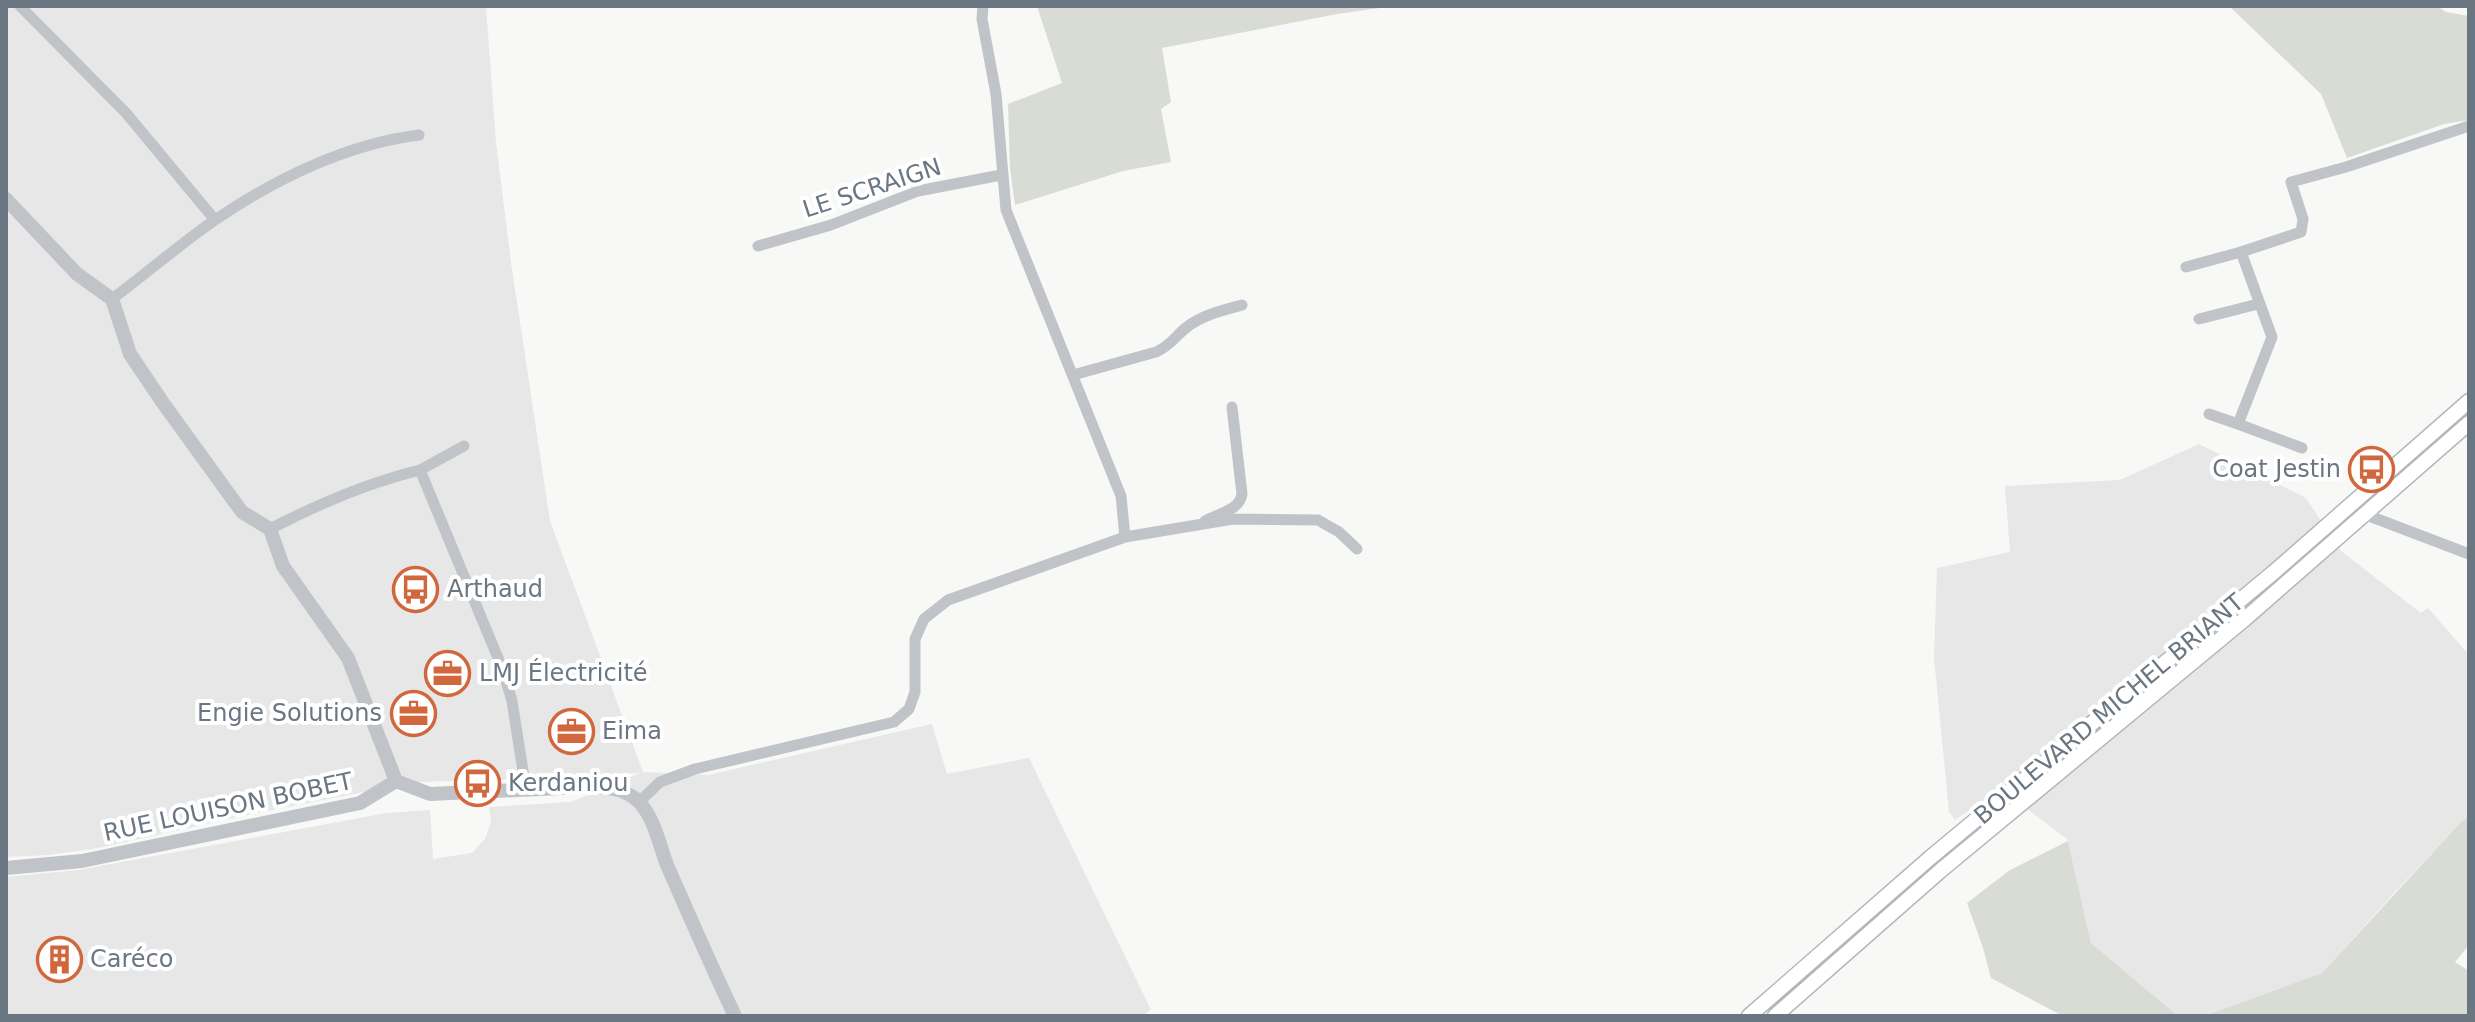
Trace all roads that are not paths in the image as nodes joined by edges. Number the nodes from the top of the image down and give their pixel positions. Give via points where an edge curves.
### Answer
1 (20, 6) edge
2 (983, 6) edge
3 (2469, 126) edge
4 (419, 135) dead end
5 (1001, 175) junction
6 (6, 199) edge
7 (215, 220) junction
8 (758, 246) dead end
9 (2241, 252) junction
10 (2186, 267) dead end
11 (112, 299) junction
12 (2258, 304) junction
13 (1242, 305) dead end
14 (2199, 319) dead end
15 (1073, 375) junction
16 (2469, 401) edge
17 (1232, 407) dead end
18 (2209, 414) dead end
19 (2469, 423) edge
20 (2238, 424) junction
21 (464, 446) dead end
22 (2302, 448) dead end
23 (420, 470) junction
24 (2364, 514) junction
25 (1198, 526) junction
26 (270, 529) junction
27 (1125, 537) junction
28 (1357, 549) dead end
29 (2468, 551) edge
30 (2186, 645) junction
31 (2198, 657) junction
32 (396, 781) junction
33 (526, 790) junction
34 (639, 802) junction
35 (6, 868) edge
36 (735, 1016) edge
37 (1749, 1016) edge
38 (1775, 1016) edge

1 - 7 street via 126,113
2 - 5 street
3 - 9 street via 2291,182 2303,219 2301,232
4 - 7 street via 330,159
5 - 8 street, LE SCRAIGN via 918,191
5 - 15 street via 1006,210
6 - 11 street via 77,274
7 - 11 street
9 - 10 street
9 - 12 street
11 - 26 street via 130,354 163,403 242,512
12 - 14 street
12 - 20 street via 2272,337
13 - 15 street via 1187,327 1156,352
15 - 27 street via 1121,496
16 - 30 main road, BOULEVARD MICHEL BRIANT
17 - 25 street via 1241,501
18 - 20 street
19 - 24 main road, BOULEVARD MICHEL BRIANT
20 - 22 street
21 - 23 street
23 - 26 street via 377,481
23 - 33 street via 503,670
24 - 29 street
24 - 31 main road, BOULEVARD MICHEL BRIANT
25 - 27 street
25 - 28 street via 1233,519 1318,520
26 - 32 street via 283,566 348,658
27 - 34 street via 948,600 924,619 915,639 915,692 909,709 894,722 695,769 660,782
30 - 31 main road
30 - 37 main road, BOULEVARD MICHEL BRIANT
31 - 38 main road, BOULEVARD MICHEL BRIANT
32 - 33 street via 430,794
32 - 35 street, RUE LOUISON BOBET via 360,803 82,861
33 - 34 street via 602,787
34 - 36 street

